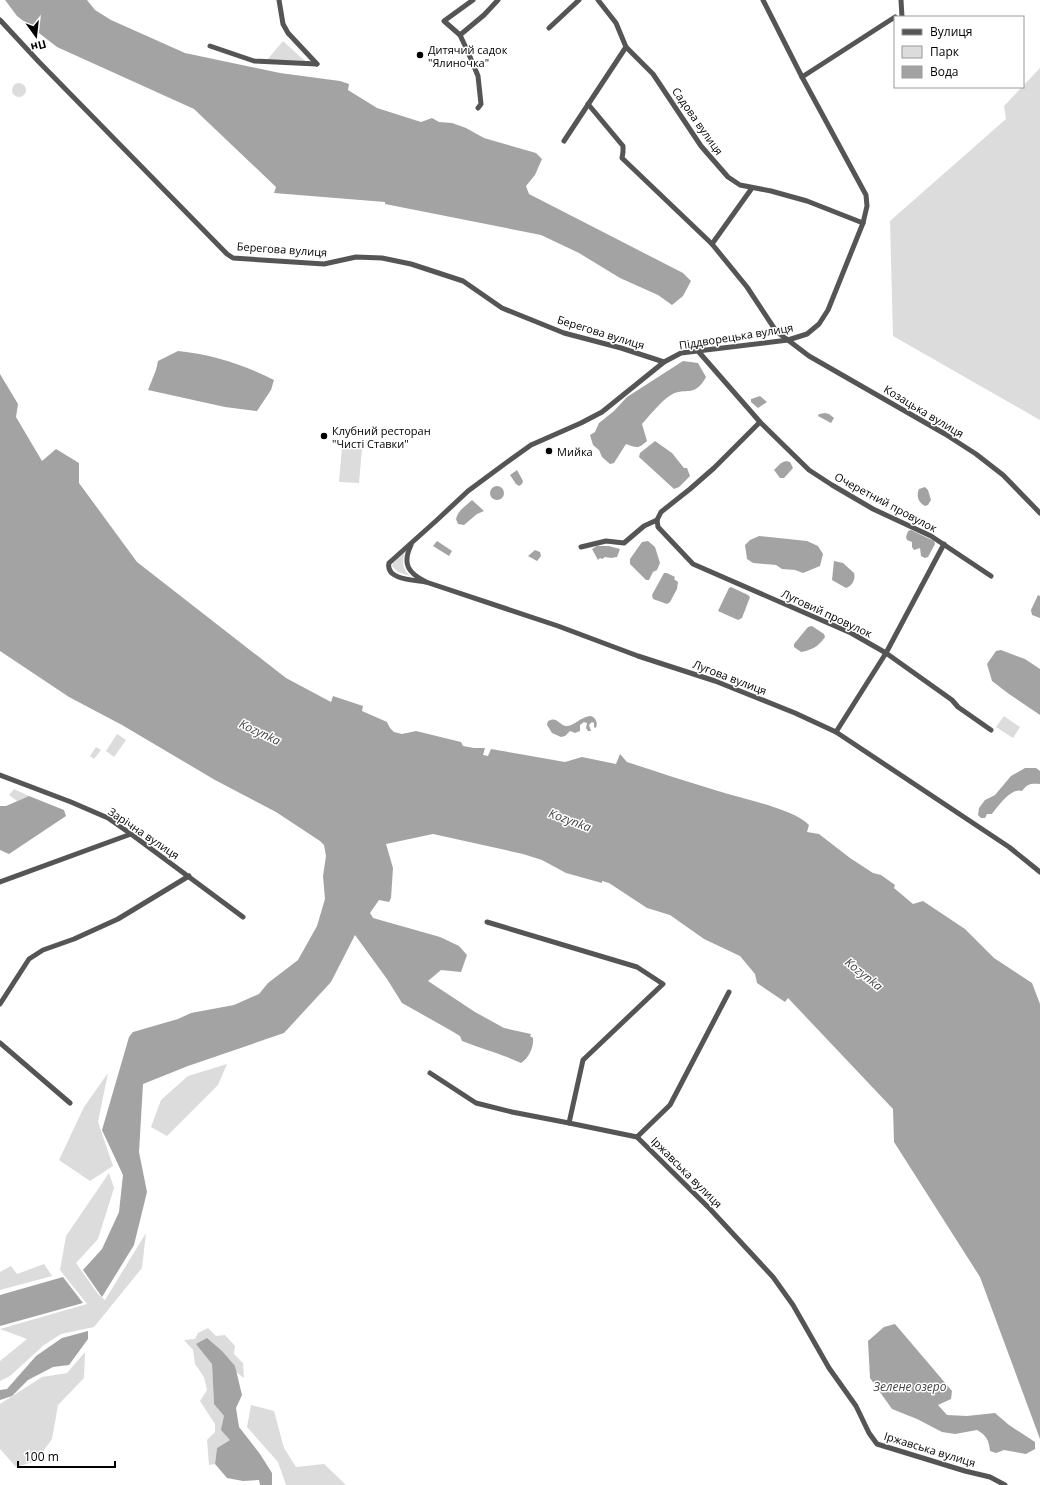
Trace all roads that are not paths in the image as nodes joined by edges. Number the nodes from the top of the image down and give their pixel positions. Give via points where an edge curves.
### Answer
1 (278, 0) edge
2 (473, 0) edge
3 (498, 0) edge
4 (579, 0) edge
5 (598, 0) edge
6 (763, 0) edge
7 (901, 0) edge
8 (902, 15) edge
9 (894, 18) edge
10 (0, 20) edge
11 (549, 28) dead end
12 (460, 35) junction
13 (210, 46) dead end
14 (626, 47) junction
15 (802, 77) junction
16 (588, 104) junction
17 (478, 108) dead end
18 (564, 141) dead end
19 (752, 188) junction
20 (863, 223) junction
21 (712, 244) junction
22 (788, 340) junction
23 (698, 351) junction
24 (664, 362) junction
25 (760, 422) junction
26 (1040, 513) edge
27 (657, 520) junction
28 (412, 544) junction
29 (944, 544) junction
30 (581, 547) dead end
31 (991, 576) dead end
32 (426, 582) junction
33 (886, 653) junction
34 (991, 730) dead end
35 (836, 732) junction
36 (0, 775) edge
37 (131, 834) junction
38 (1040, 872) edge
39 (189, 876) junction
40 (0, 882) edge
41 (244, 917) dead end
42 (487, 922) dead end
43 (729, 992) dead end
44 (0, 1004) edge
45 (0, 1043) edge
46 (430, 1073) dead end
47 (70, 1103) dead end
48 (569, 1123) junction
49 (637, 1137) junction
50 (1005, 1485) edge

1 - 13 street via 283,24 288,33 317,64 254,61
2 - 12 street via 444,21
3 - 12 street via 484,16
4 - 11 street
5 - 14 street, Садова вулиця via 616,23
6 - 15 street, Піддворецька вулиця
7 - 8 street
9 - 15 street
10 - 24 street, Берегова вулиця via 233,258 324,264 356,257 382,258 411,264 463,280 502,308 564,333
12 - 17 street via 478,76 481,104
14 - 16 street
14 - 19 street, Садова вулиця via 653,74 701,146 728,177 740,185
15 - 20 street, Піддворецька вулиця via 866,195 867,206
16 - 18 street
16 - 21 street, Козацька вулиця via 622,146 622,158
19 - 20 street, Садова вулиця via 807,201
19 - 21 street
20 - 22 street, Піддворецька вулиця via 828,310 819,324 807,334
21 - 22 street, Козацька вулиця via 747,287 776,331
22 - 23 street, Піддворецька вулиця
22 - 26 street, Козацька вулиця via 809,356 976,454 1003,475
23 - 24 street, Піддворецька вулиця via 681,354
23 - 25 street, Очеретний провулок
24 - 28 street, Піддворецька вулиця via 602,412 581,424 531,445 510,460 468,491
25 - 27 street via 710,472 661,512
25 - 29 street, Очеретний провулок via 809,470 873,509
27 - 30 street via 644,526 624,543 606,541
27 - 33 street, Луговий провулок via 658,527 693,564 815,616
28 - 32 street, Лугова вулиця via 407,555 407,566
28 - 32 street, Піддворецька вулиця via 391,561 389,570 400,578
29 - 31 street, Очеретний провулок
29 - 33 street
32 - 35 street, Лугова вулиця via 715,681
33 - 34 street, Луговий провулок
33 - 35 street
35 - 38 street, Лугова вулиця via 1008,847
36 - 37 street, Зарічна вулиця via 71,802 102,816
37 - 39 street, Зарічна вулиця
37 - 40 street
39 - 41 street, Зарічна вулиця
39 - 44 street via 118,919 43,950 30,959
42 - 48 street via 637,967 663,984 583,1060
43 - 49 street via 670,1105
45 - 47 street
46 - 48 street, Іржавська вулиця via 476,1103
48 - 49 street, Іржавська вулиця
49 - 50 street, Іржавська вулиця via 710,1209 773,1277 793,1305 825,1362 856,1406 877,1444 990,1477

